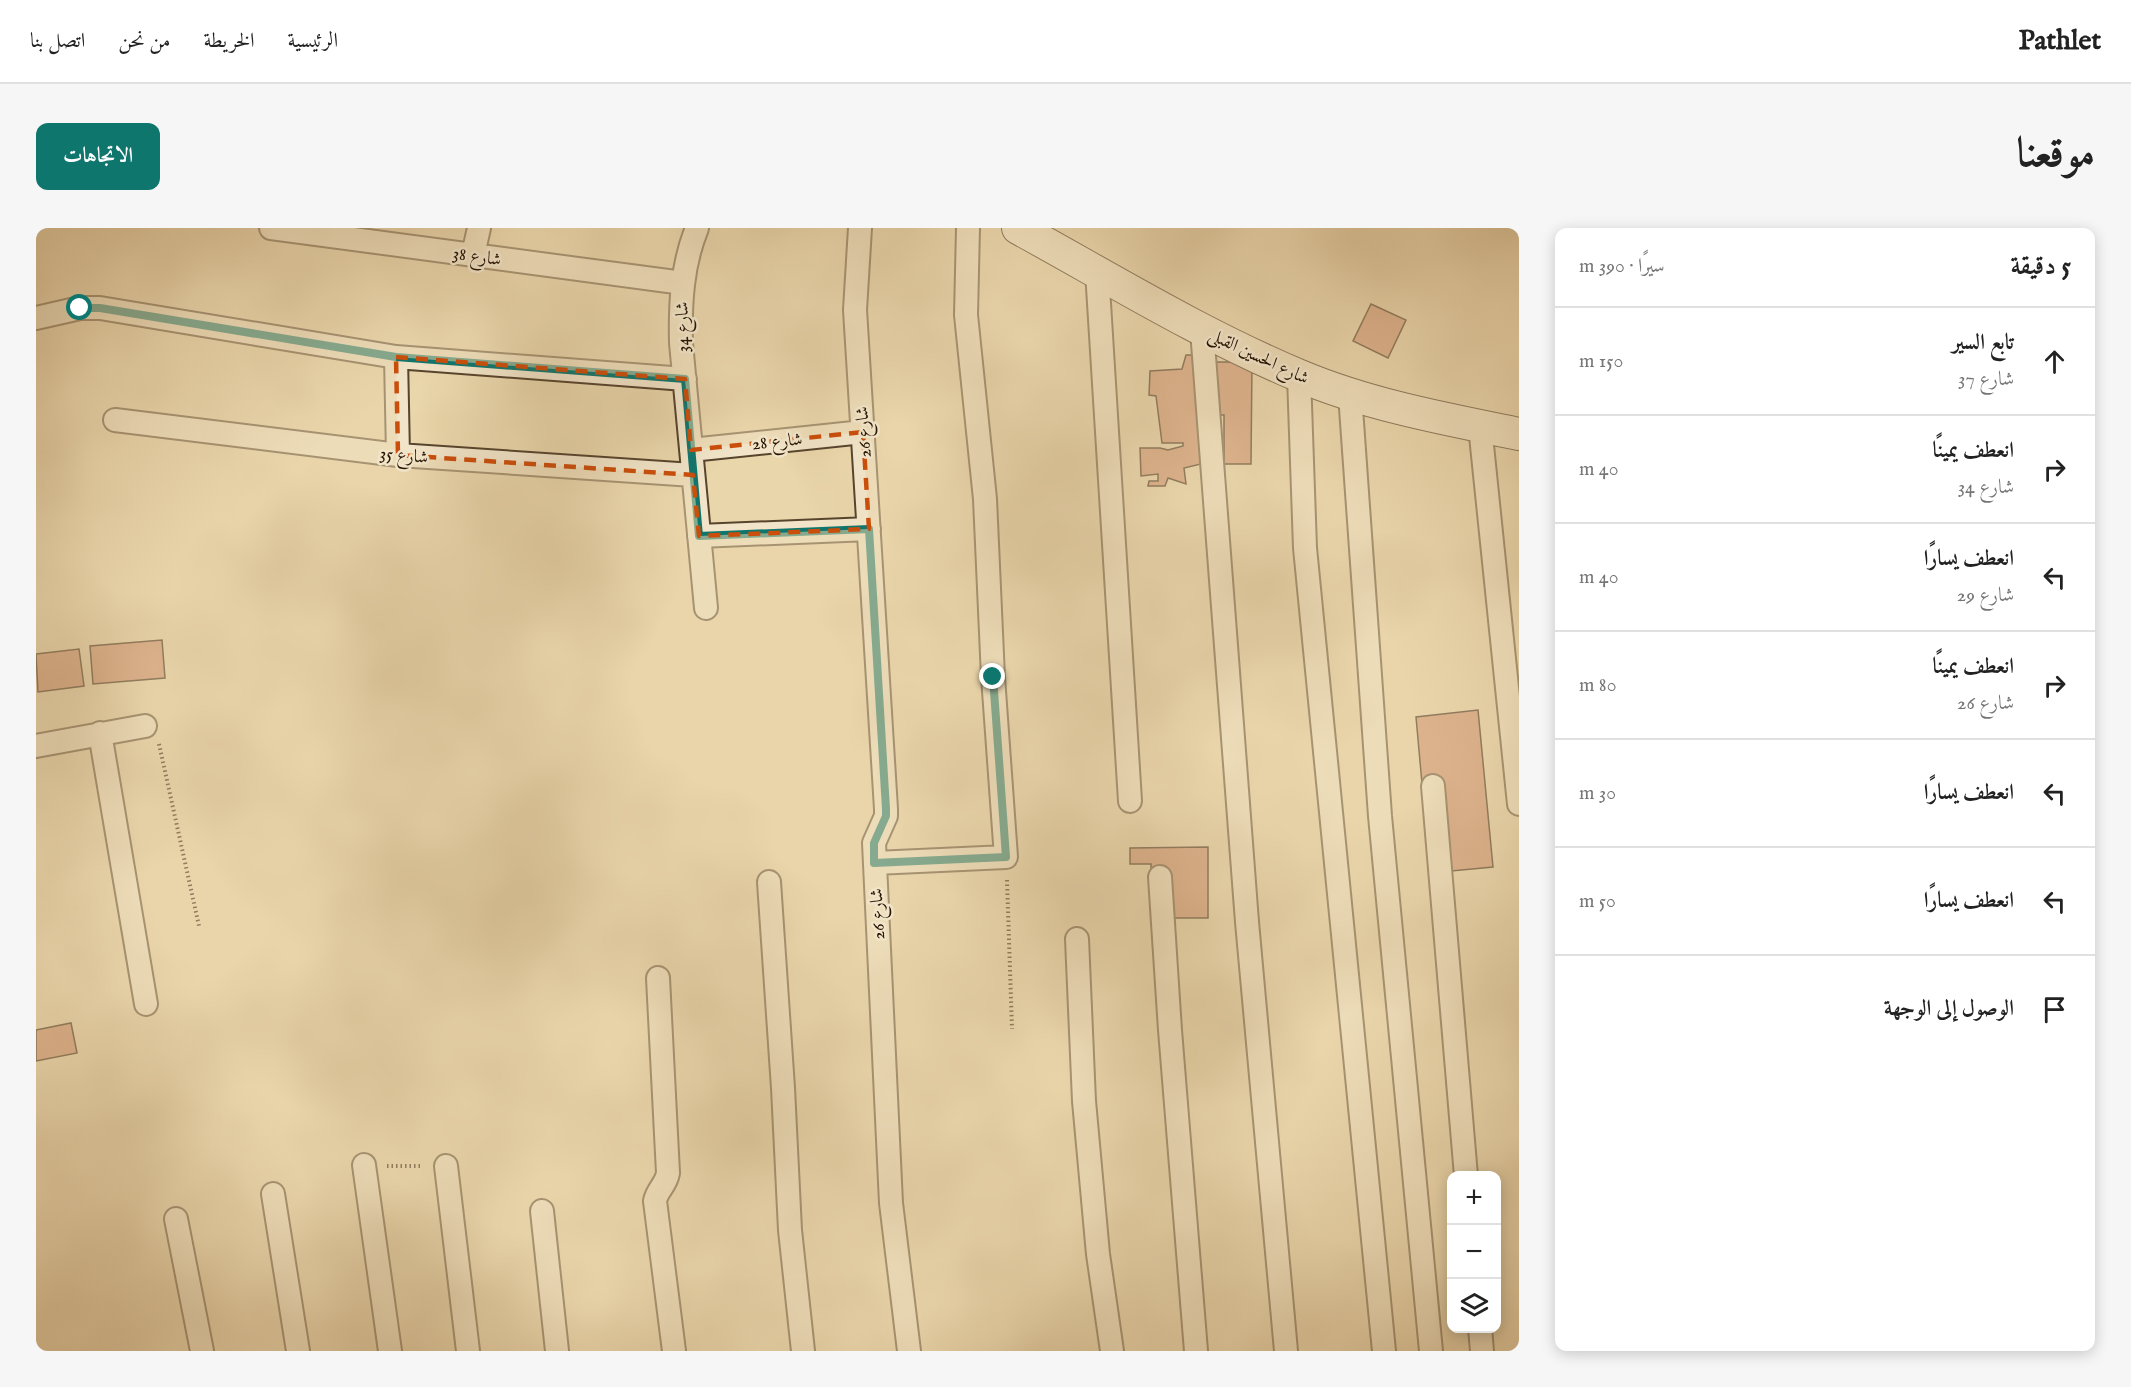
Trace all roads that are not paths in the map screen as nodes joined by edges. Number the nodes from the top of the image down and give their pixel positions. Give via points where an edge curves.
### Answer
1 (272, 228) edge
2 (479, 228) edge
3 (698, 228) edge
4 (860, 228) edge
5 (968, 228) edge
6 (1018, 228) edge
7 (473, 255) junction
8 (1097, 272) junction
9 (683, 283) junction
10 (36, 318) edge
11 (1202, 330) junction
12 (396, 357) junction
13 (1299, 376) junction
14 (685, 379) junction
15 (1350, 394) junction
16 (115, 420) dead end
17 (1480, 426) junction
18 (863, 432) junction
19 (1519, 434) edge
20 (691, 450) junction
21 (398, 455) junction
22 (693, 475) junction
23 (869, 529) junction
24 (699, 536) junction
25 (706, 608) dead end
26 (145, 726) road end
27 (100, 733) junction
28 (36, 746) edge
29 (1433, 786) dead end
30 (1130, 801) dead end
31 (1519, 804) edge
32 (874, 863) junction
33 (1160, 876) dead end
34 (769, 882) dead end
35 (1077, 939) dead end
36 (658, 978) dead end
37 (146, 1004) dead end
38 (364, 1166) road end
39 (446, 1166) road end
40 (1467, 1171) edge
41 (273, 1194) dead end
42 (542, 1211) dead end
43 (176, 1219) dead end
44 (1480, 1333) edge
45 (202, 1351) edge
46 (298, 1351) edge
47 (390, 1351) edge
48 (468, 1351) edge
49 (557, 1351) edge
50 (674, 1351) edge
51 (803, 1351) edge
52 (909, 1351) edge
53 (1112, 1351) edge
54 (1196, 1351) edge
55 (1286, 1351) edge
56 (1384, 1351) edge
57 (1431, 1351) edge
58 (1482, 1351) edge

1 - 7 street, شارع 38
2 - 7 street
3 - 9 street, شارع 34
4 - 18 street, شارع 26 via 855,310
5 - 32 street via 966,315 985,499 1006,857
6 - 8 main road, شارع الحسين القبلى
7 - 9 street, شارع 38
8 - 11 main road, شارع الحسين القبلى
8 - 30 street
9 - 14 street, شارع 34 via 680,313
10 - 12 street via 80,308 100,308
11 - 13 main road, شارع الحسين القبلى
11 - 55 street via 1247,922
12 - 14 street
12 - 21 street
13 - 15 main road, شارع الحسين القبلى
13 - 56 street via 1305,548
14 - 20 street, شارع 34
15 - 17 main road, شارع الحسين القبلى
15 - 57 street via 1380,816
16 - 21 street, شارع 35
17 - 19 main road, شارع الحسين القبلى
17 - 31 street
18 - 20 street, شارع 28
18 - 23 street, شارع 26
20 - 22 street, شارع 34
21 - 22 street, شارع 35
22 - 24 street, شارع 34
23 - 24 street
23 - 32 street, شارع 26 via 886,809 874,843
24 - 25 street, شارع 34
26 - 27 street
27 - 28 street
27 - 37 street
29 - 40 street
32 - 52 street, شارع 26 via 891,1203
33 - 54 street
34 - 51 street via 790,1230
35 - 53 street via 1083,1101
36 - 50 street via 668,1173 666,1185 655,1202
38 - 47 street
39 - 48 street
41 - 46 street
42 - 49 street
43 - 45 street
44 - 58 street

